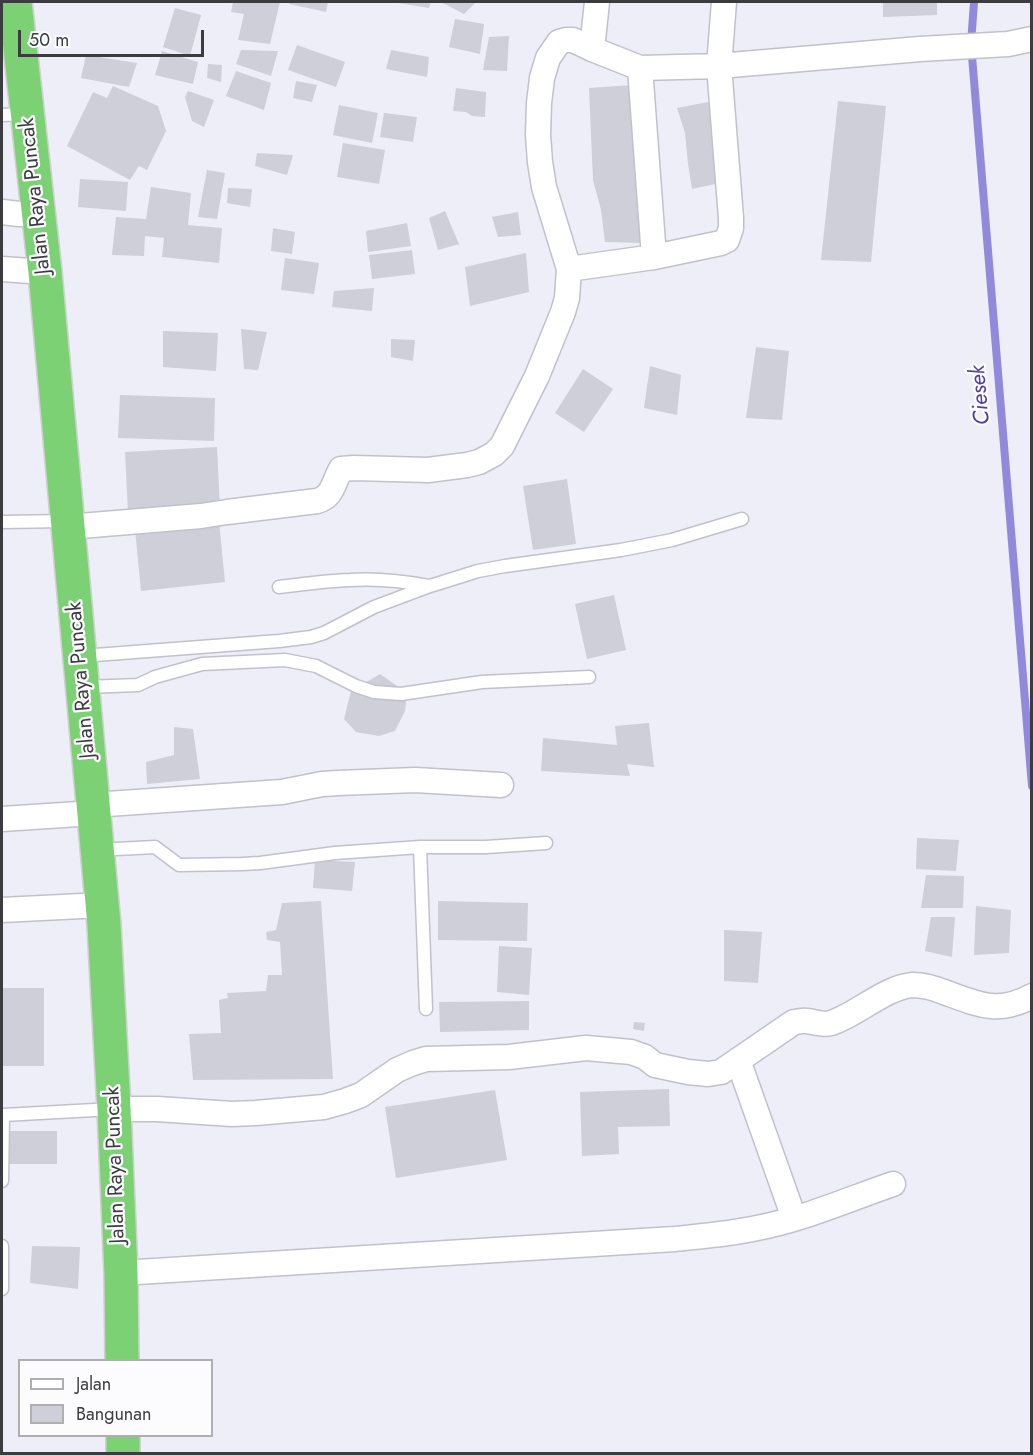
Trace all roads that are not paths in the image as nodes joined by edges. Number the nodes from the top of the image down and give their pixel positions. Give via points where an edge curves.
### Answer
1 (15, 2) edge
2 (597, 2) edge
3 (724, 2) edge
4 (1020, 41) edge
5 (591, 49) junction
6 (719, 66) junction
7 (640, 68) junction
8 (14, 114) edge
9 (2, 212) edge
10 (39, 213) junction
11 (654, 256) junction
12 (2, 269) edge
13 (568, 269) junction
14 (45, 272) junction
15 (742, 519) dead end
16 (2, 522) edge
17 (68, 524) junction
18 (430, 586) junction
19 (279, 587) dead end
20 (81, 672) junction
21 (589, 677) dead end
22 (501, 785) dead end
23 (93, 809) junction
24 (2, 819) edge
25 (546, 843) dead end
26 (420, 847) junction
27 (96, 850) junction
28 (102, 905) junction
29 (2, 910) edge
30 (1031, 997) edge
31 (426, 1009) dead end
32 (738, 1060) junction
33 (114, 1109) junction
34 (2, 1115) edge
35 (2, 1157) edge
36 (2, 1180) edge
37 (893, 1184) dead end
38 (794, 1218) junction
39 (2, 1246) edge
40 (2, 1257) edge
41 (121, 1273) junction
42 (2, 1289) edge
43 (122, 1359) edge
44 (123, 1437) edge
45 (123, 1454) edge

1 - 8 highway, Jalan Raya Puncak
2 - 5 street
3 - 6 street
4 - 6 street
5 - 7 street
5 - 13 street via 573,40 559,42 548,58 539,103 544,187
6 - 7 street
6 - 11 street via 730,234 721,243
7 - 11 street
8 - 10 highway, Jalan Raya Puncak
9 - 10 street
10 - 14 highway, Jalan Raya Puncak
11 - 13 street
12 - 14 street
13 - 17 street via 564,312 537,375 502,446 487,458 428,470 341,470 328,496 316,501 201,516
14 - 17 highway, Jalan Raya Puncak
15 - 18 lane via 672,540 478,571
16 - 17 lane
17 - 20 highway, Jalan Raya Puncak
18 - 19 lane via 350,580
18 - 20 lane via 311,637
20 - 21 lane via 138,686 202,664 285,660 316,666 356,686 390,694 482,682
20 - 23 highway, Jalan Raya Puncak
22 - 23 street via 415,780 338,783 282,792
23 - 24 street
23 - 27 highway, Jalan Raya Puncak
25 - 26 lane
26 - 27 lane via 260,863 178,865 155,847
26 - 31 lane
27 - 28 highway, Jalan Raya Puncak
28 - 29 street
28 - 33 highway, Jalan Raya Puncak
30 - 32 street via 1015,1004 984,1006 931,987 912,985 892,991 832,1024 794,1022
32 - 33 street via 721,1072 708,1074 655,1065 631,1052 605,1049 426,1059 397,1070 361,1095 324,1107 232,1114
32 - 38 street
33 - 34 lane
33 - 41 highway, Jalan Raya Puncak
34 - 35 lane
35 - 36 lane
37 - 38 street
38 - 41 street via 759,1228 675,1239
39 - 40 lane
40 - 42 lane
41 - 43 highway, Jalan Raya Puncak
44 - 45 highway

